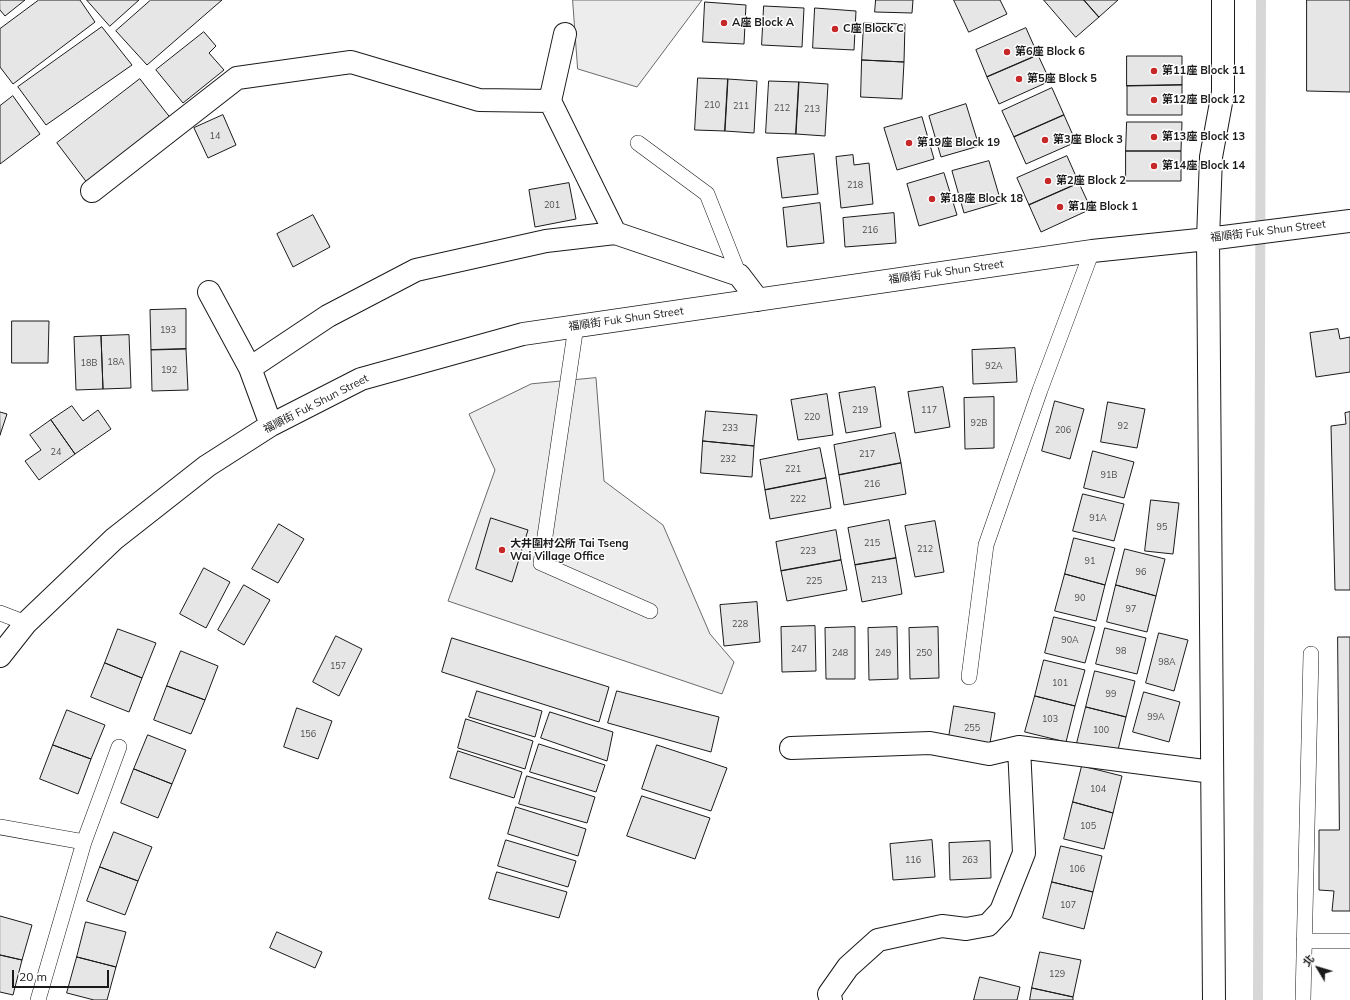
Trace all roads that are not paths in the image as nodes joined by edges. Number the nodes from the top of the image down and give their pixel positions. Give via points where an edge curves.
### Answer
1 (1223, 0) edge
2 (565, 34) dead end
3 (550, 101) junction
4 (638, 143) dead end
5 (92, 191) dead end
6 (1350, 221) edge
7 (615, 233) junction
8 (1219, 237) junction
9 (1092, 251) junction
10 (739, 275) junction
11 (209, 292) dead end
12 (758, 300) junction
13 (576, 326) junction
14 (250, 368) junction
15 (271, 425) junction
16 (650, 611) dead end
17 (0, 613) edge
18 (26, 623) junction
19 (1311, 654) dead end
20 (0, 656) edge
21 (969, 676) dead end
22 (119, 747) dead end
23 (1019, 747) junction
24 (791, 748) dead end
25 (1212, 772) junction
26 (0, 827) edge
27 (84, 842) junction
28 (1304, 941) junction
29 (1350, 941) edge
30 (38, 1000) edge
31 (831, 1000) edge
32 (1214, 1000) edge
33 (1303, 1000) edge

1 - 8 street via 1223,92 1211,157
2 - 3 street
3 - 5 street via 479,100 351,62 237,78
3 - 7 street
4 - 10 lane via 707,194
6 - 8 street, 福順街 Fuk Shun Street
7 - 10 street
7 - 14 street via 546,241 416,270 328,316
8 - 9 street, 福順街 Fuk Shun Street
8 - 25 street
9 - 12 street, 福順街 Fuk Shun Street
9 - 21 lane via 986,545
10 - 12 street
11 - 14 street
12 - 13 street, 福順街 Fuk Shun Street
13 - 15 street, 福順街 Fuk Shun Street via 523,334 362,379
13 - 16 lane via 542,563
14 - 15 street
15 - 18 street, 福順街 Fuk Shun Street via 207,466 114,539
17 - 18 lane
18 - 20 street, 福順街 Fuk Shun Street
19 - 28 lane
22 - 27 lane
23 - 24 street via 990,754 930,743
23 - 25 street
23 - 31 street via 1024,853 1001,911 988,925 966,929 942,926 878,940 848,966 829,994
25 - 32 street
26 - 27 lane
27 - 30 lane
28 - 29 lane
28 - 33 lane

